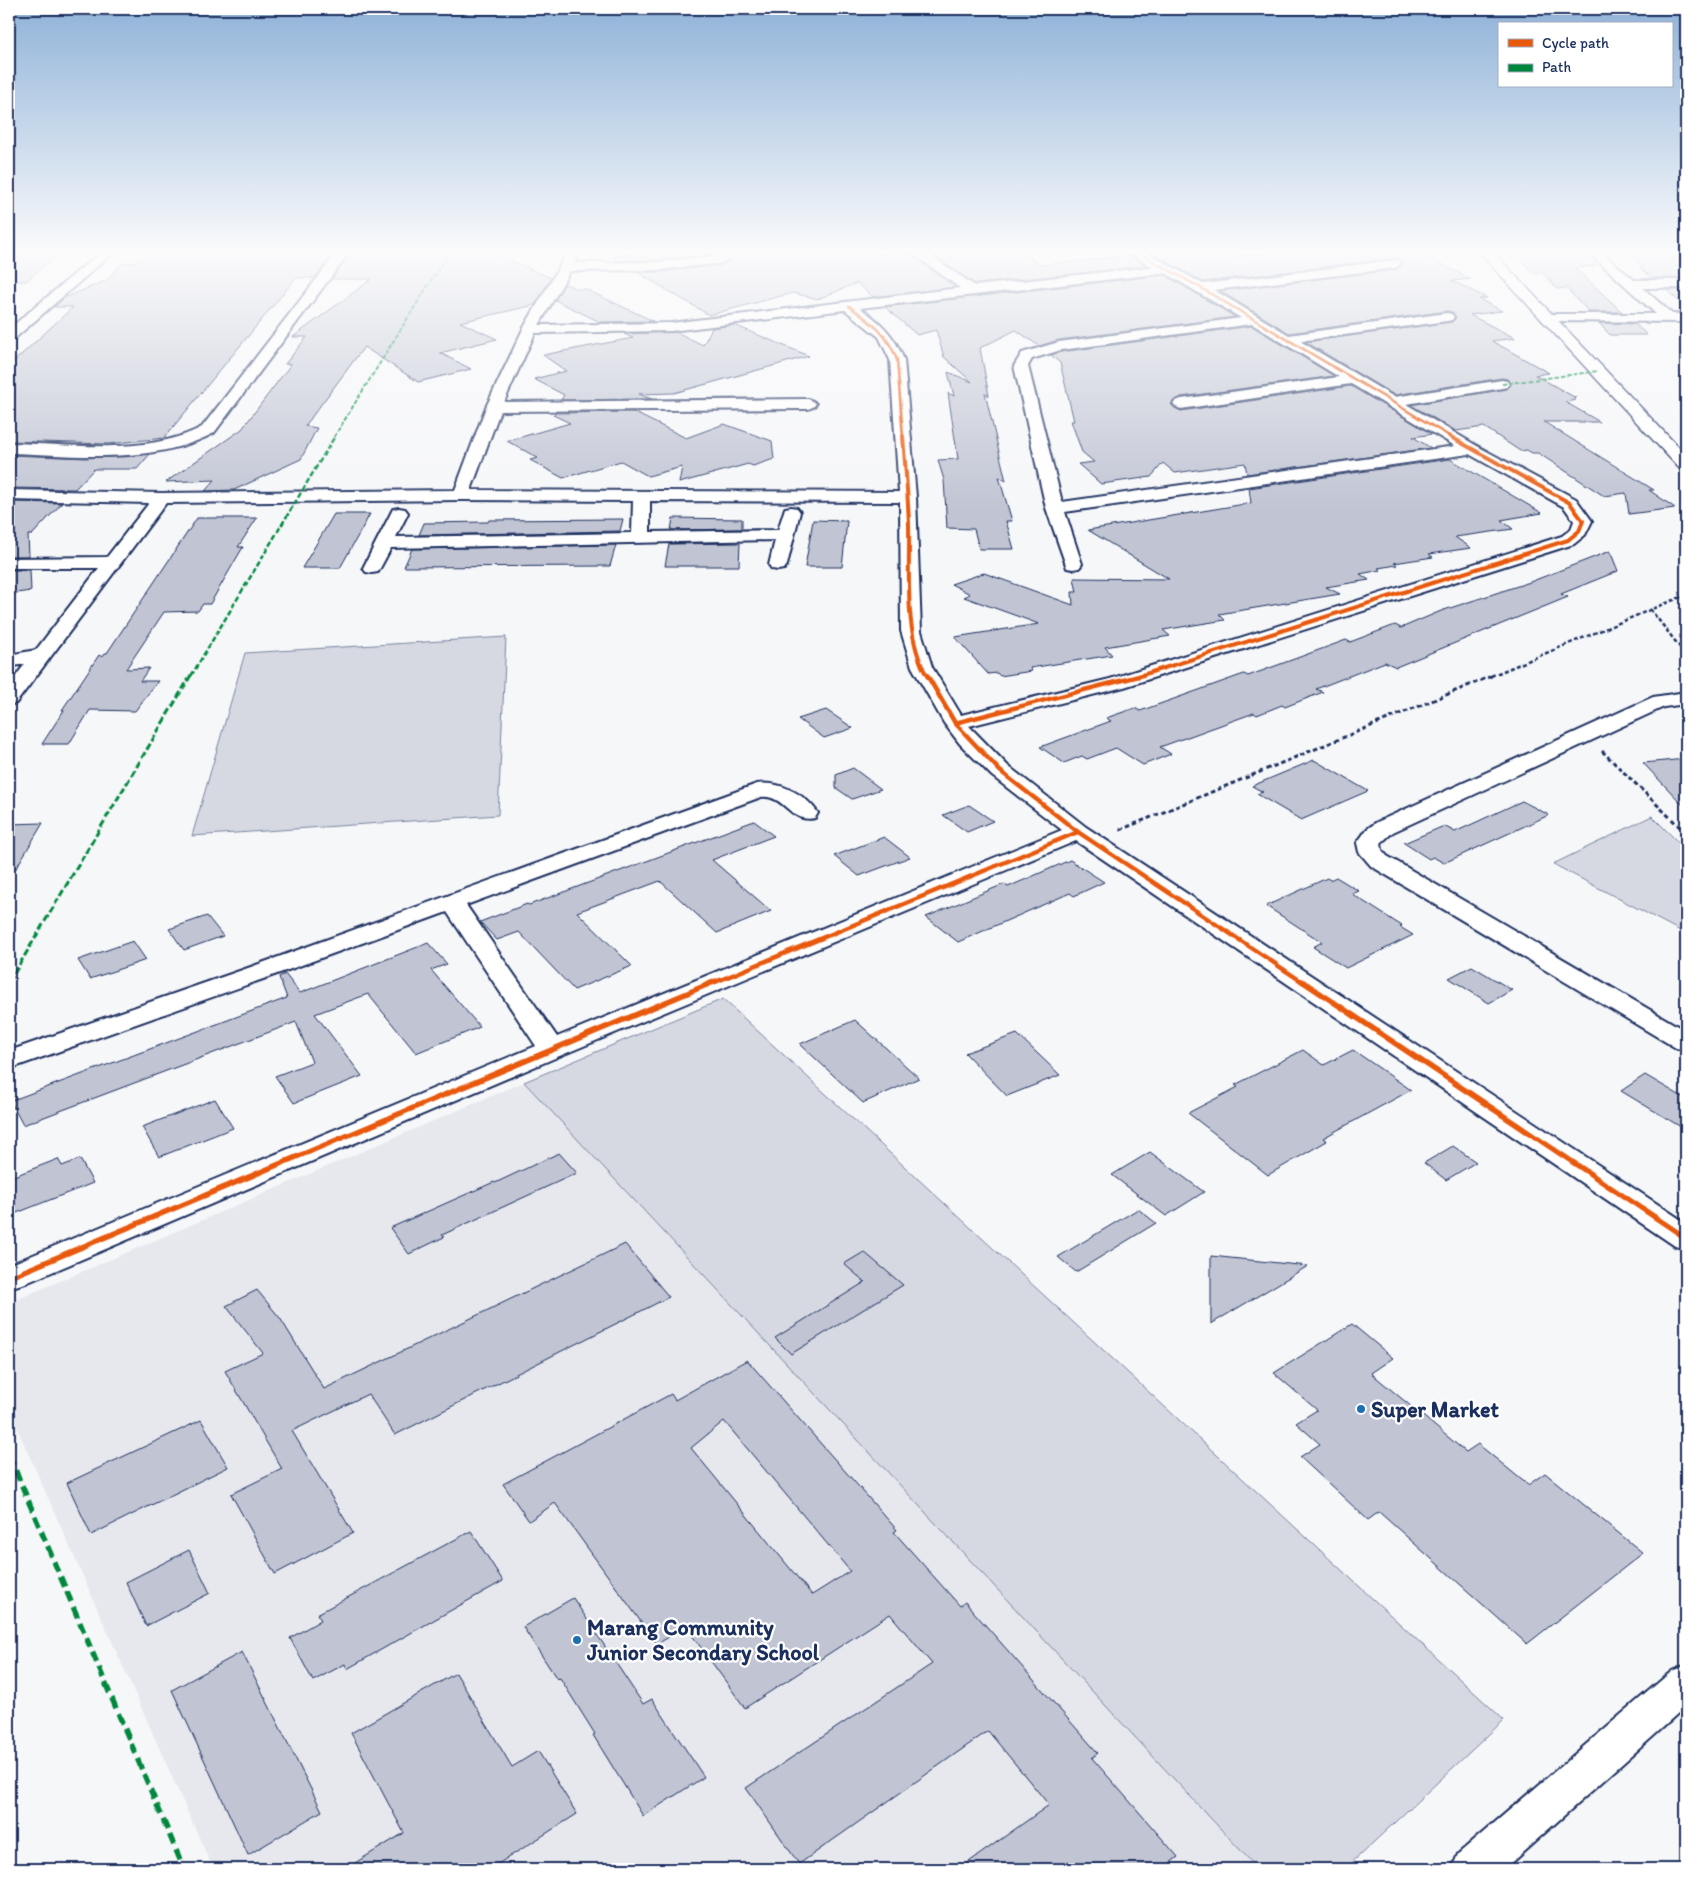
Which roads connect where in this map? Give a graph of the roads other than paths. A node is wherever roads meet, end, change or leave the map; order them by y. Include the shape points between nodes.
1 (279, 338) edge
2 (526, 338) edge
3 (887, 338) edge
4 (1122, 338) edge
5 (1297, 338) edge
6 (1566, 338) edge
7 (1287, 339) joint
8 (1354, 380) junction
9 (1502, 384) dead end
10 (1394, 401) junction
11 (808, 404) dead end
12 (1181, 404) dead end
13 (494, 407) junction
14 (9, 448) edge
15 (1471, 449) junction
16 (1686, 465) edge
17 (9, 495) edge
18 (461, 495) junction
19 (642, 496) junction
20 (908, 497) junction
21 (161, 498) junction
22 (1055, 508) junction
23 (791, 512) dead end
24 (399, 513) dead end
25 (785, 535) junction
26 (641, 538) junction
27 (384, 543) junction
28 (112, 562) junction
29 (9, 563) edge
30 (1073, 564) dead end
31 (778, 565) dead end
32 (372, 568) dead end
33 (42, 655) junction
34 (9, 661) edge
35 (1686, 698) edge
36 (9, 699) edge
37 (954, 723) junction
38 (807, 813) dead end
39 (1086, 836) junction
40 (452, 902) junction
41 (1686, 1042) edge
42 (552, 1049) junction
43 (9, 1060) edge
44 (1686, 1238) edge
45 (15, 1275) dead end
46 (1686, 1683) edge
47 (1473, 1869) edge

1 - 14 street via 200,436 146,449
2 - 13 street
3 - 20 street via 897,360
4 - 22 street via 1059,346 1027,356 1021,366
5 - 7 street
6 - 16 street
7 - 8 street
8 - 10 street
8 - 12 street
9 - 10 street
10 - 15 street
11 - 13 street
13 - 18 street
15 - 22 street
15 - 37 street via 1570,503 1583,521 1579,531 1568,540 1117,683
17 - 21 street
18 - 19 street
18 - 21 street
19 - 20 street
19 - 26 street
20 - 37 street via 911,631 922,667
21 - 28 street
22 - 30 street
23 - 25 street
24 - 27 street
25 - 26 street
25 - 31 street
26 - 27 street
27 - 32 street
28 - 29 street
28 - 33 street
33 - 34 street
33 - 36 street
35 - 41 street via 1660,701 1385,827 1374,834 1369,843 1371,852 1379,861
37 - 39 street via 1000,771
38 - 40 street via 778,791 757,791
39 - 42 street
39 - 44 street
40 - 42 street
40 - 43 street
42 - 45 street
46 - 47 street

